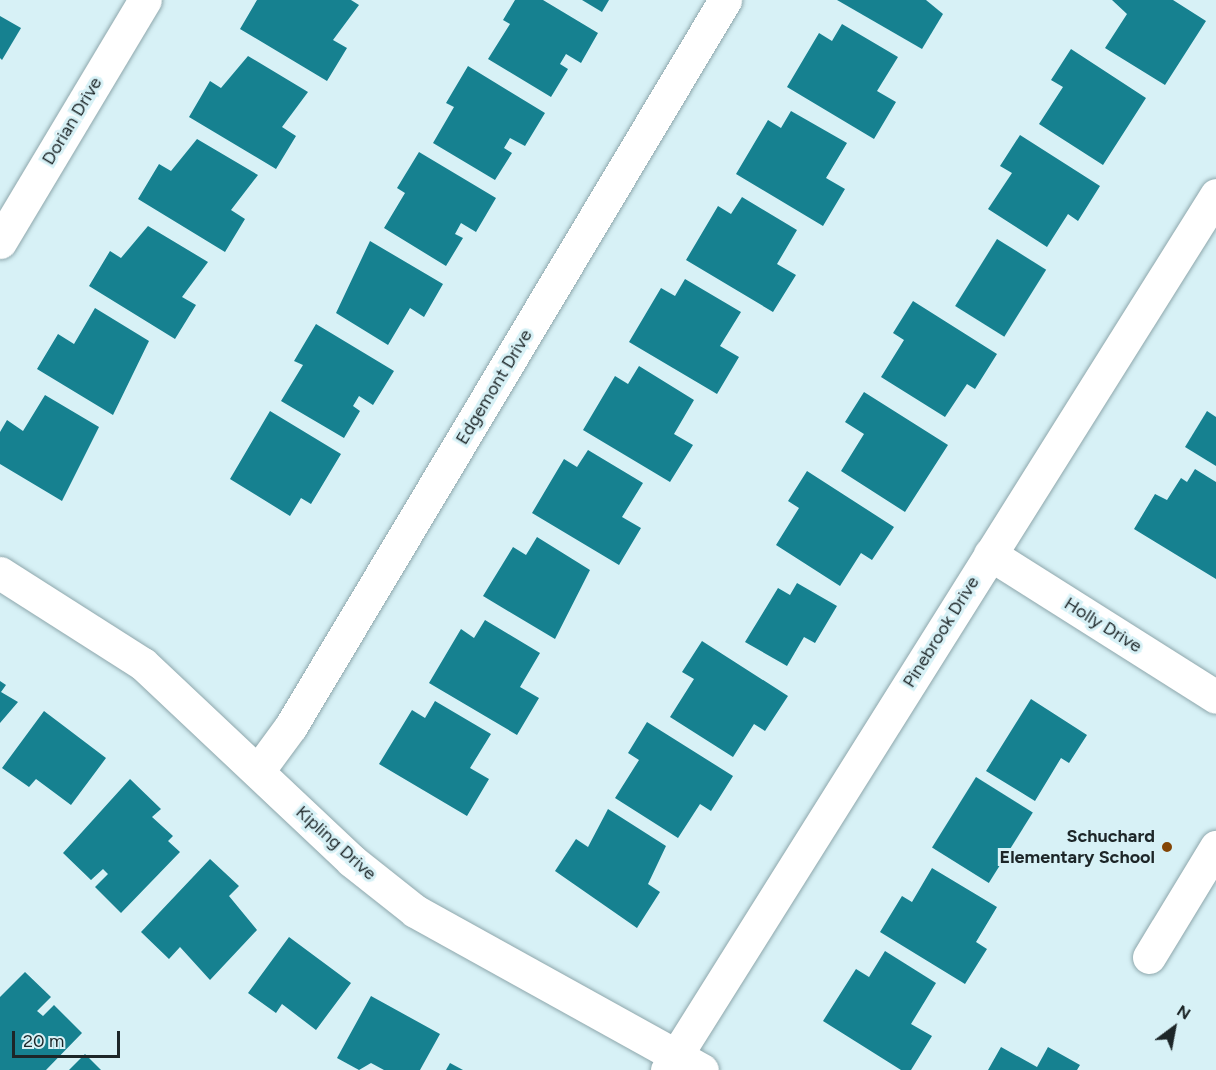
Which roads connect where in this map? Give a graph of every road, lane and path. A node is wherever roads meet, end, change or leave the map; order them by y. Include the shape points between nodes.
1 (145, 0) edge
2 (725, 0) edge
3 (1216, 195) edge
4 (0, 242) edge
5 (990, 554) junction
6 (0, 573) edge
7 (1216, 697) edge
8 (258, 771) junction
9 (1216, 847) edge
10 (1149, 957) dead end
11 (682, 1065) edge

1 - 4 street, Dorian Drive
2 - 8 street, Edgemont Drive via 291,726
3 - 5 street, Pinebrook Drive
5 - 7 street, Holly Drive
5 - 11 street, Pinebrook Drive
6 - 8 street, Kipling Drive via 143,664
8 - 11 street, Kipling Drive via 352,861 415,911
9 - 10 street

